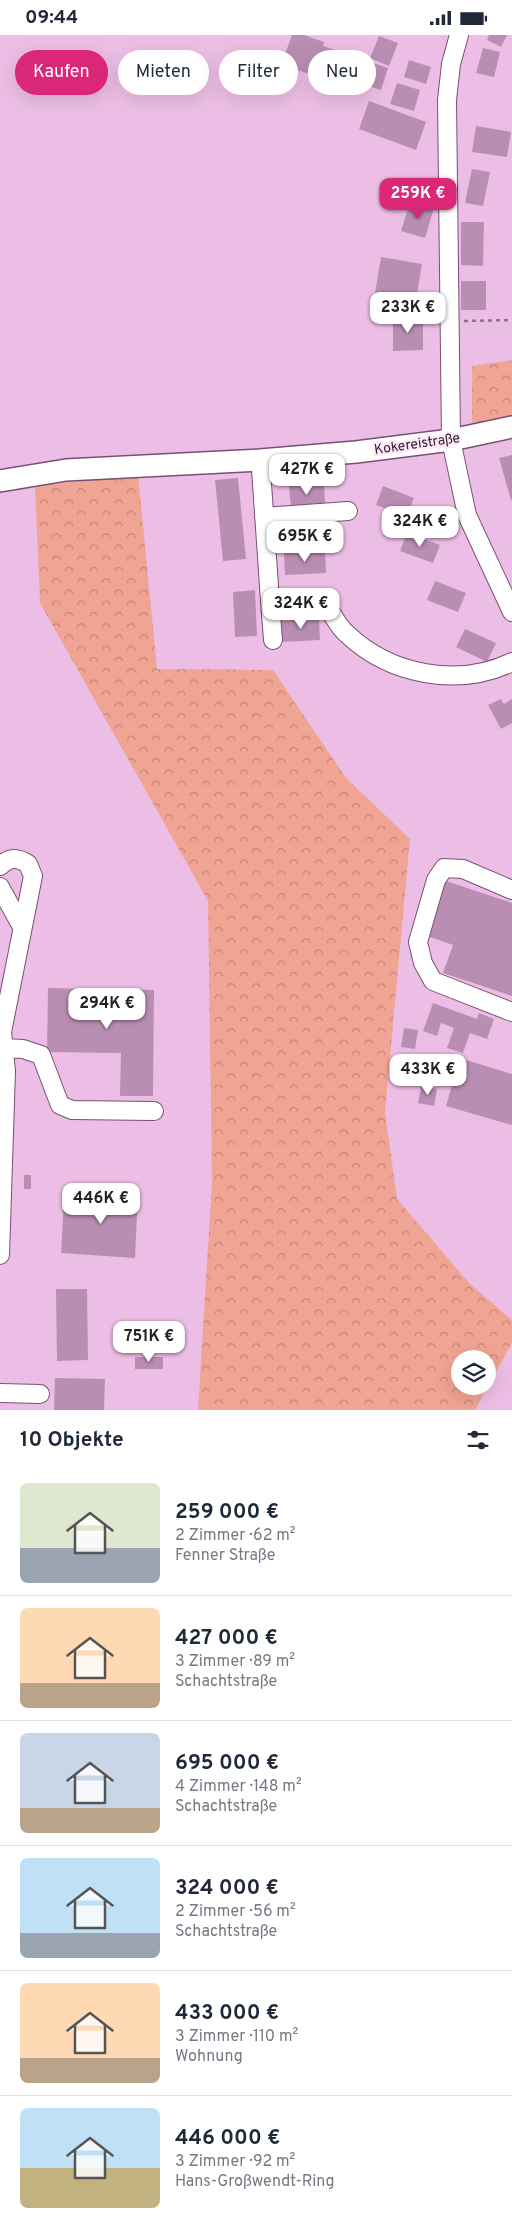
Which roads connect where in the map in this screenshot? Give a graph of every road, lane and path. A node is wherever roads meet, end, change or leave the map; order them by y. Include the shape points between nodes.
1 (459, 35) edge
2 (512, 320) edge
3 (448, 321) junction
4 (512, 427) edge
5 (451, 440) junction
6 (261, 469) dead end
7 (0, 481) edge
8 (348, 511) dead end
9 (264, 517) junction
10 (270, 601) junction
11 (512, 612) edge
12 (273, 640) dead end
13 (512, 662) edge
14 (0, 866) edge
15 (0, 887) edge
16 (512, 890) edge
17 (22, 927) junction
18 (512, 1012) edge
19 (2, 1038) edge
20 (154, 1111) dead end
21 (0, 1255) edge
22 (0, 1393) edge
23 (40, 1394) dead end

1 - 3 street via 451,64 447,100
2 - 3 path
3 - 5 street
4 - 5 main road, Kokereistraße
5 - 7 main road, Kokereistraße via 346,453 66,470
5 - 11 street via 467,515
6 - 9 street
8 - 9 street
9 - 10 street
10 - 12 street
10 - 13 street via 324,603 345,633 364,649 398,666 437,675 471,675 495,671
14 - 17 street via 6,860 17,858 28,864 33,876
15 - 17 street
16 - 18 street via 463,869 444,868 436,880 418,942 423,963 433,981
17 - 19 street
19 - 20 street via 41,1055 60,1105 72,1110
19 - 21 street via 6,1071
22 - 23 street

